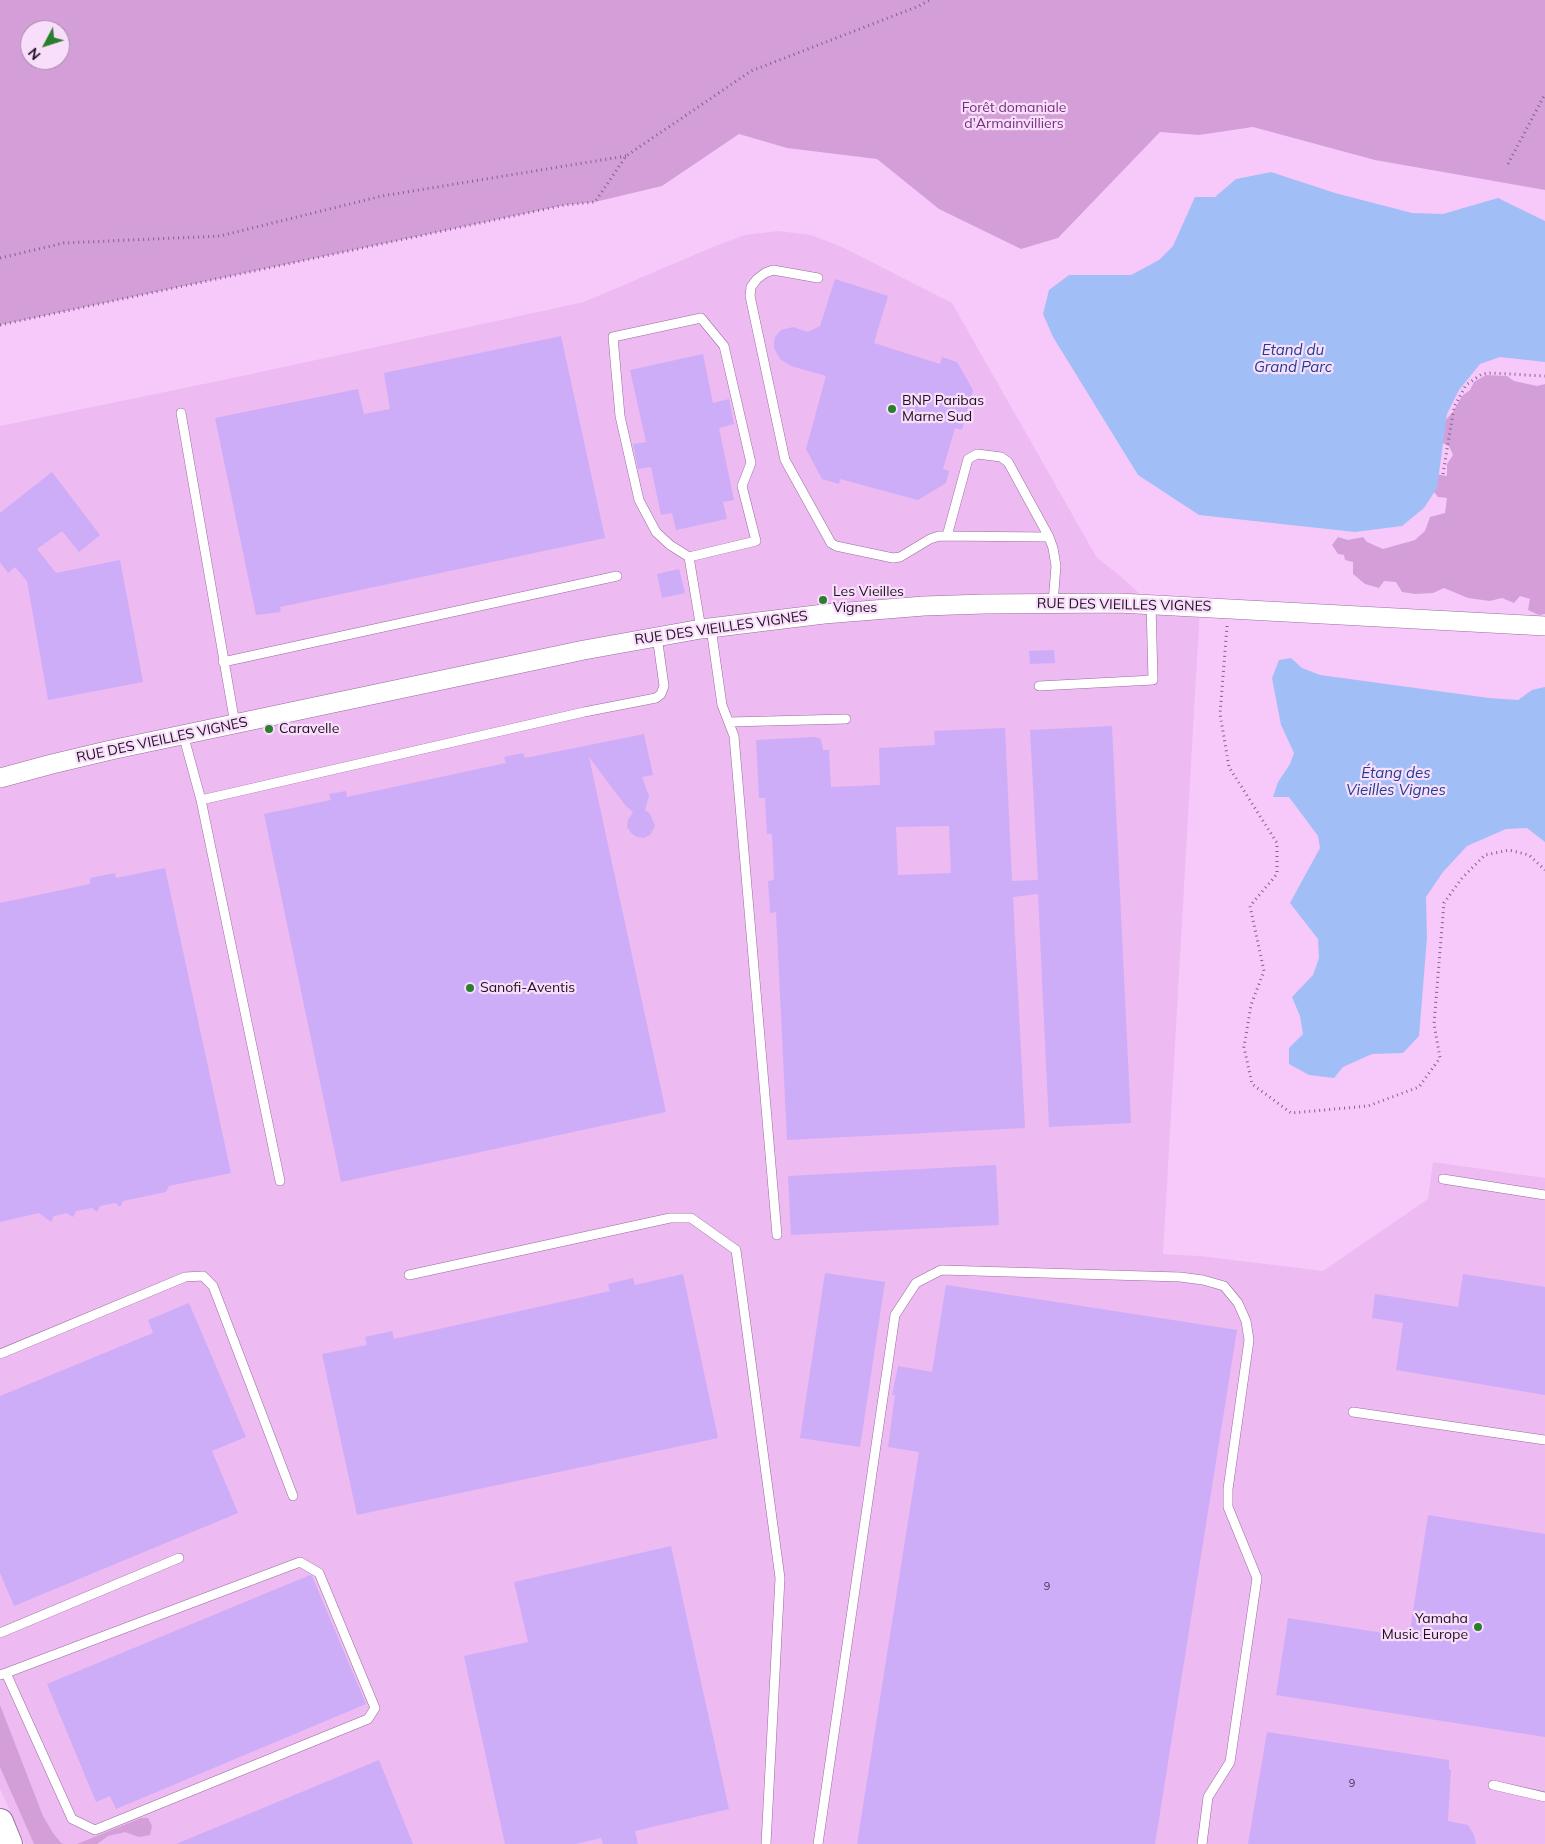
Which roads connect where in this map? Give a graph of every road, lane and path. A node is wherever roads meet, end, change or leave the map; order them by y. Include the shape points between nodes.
1 (929, 0) edge
2 (1545, 94) edge
3 (626, 156) junction
4 (1508, 164) dead end
5 (0, 258) edge
6 (818, 278) dead end
7 (0, 326) edge
8 (1545, 376) edge
9 (181, 413) dead end
10 (1443, 474) dead end
11 (946, 536) junction
12 (1049, 536) junction
13 (689, 557) junction
14 (617, 576) dead end
15 (1053, 603) junction
16 (1151, 604) junction
17 (1229, 608) junction
18 (1545, 626) edge
19 (706, 629) junction
20 (657, 636) junction
21 (223, 662) junction
22 (1038, 686) dead end
23 (846, 719) dead end
24 (729, 722) junction
25 (235, 724) junction
26 (184, 734) junction
27 (0, 778) edge
28 (201, 800) junction
29 (1545, 870) edge
30 (1443, 1179) dead end
31 (280, 1181) dead end
32 (1545, 1196) edge
33 (777, 1235) dead end
34 (409, 1275) dead end
35 (0, 1354) edge
36 (1353, 1412) dead end
37 (1545, 1440) edge
38 (293, 1496) dead end
39 (179, 1558) dead end
40 (0, 1633) edge
41 (3, 1674) edge
42 (1493, 1785) dead end
43 (1545, 1797) edge
44 (0, 1822) edge
45 (9, 1844) edge
46 (766, 1844) edge
47 (818, 1844) edge
48 (1202, 1844) edge

1 - 3 path via 751,71
2 - 4 path
3 - 5 path via 382,196 220,236 64,243
3 - 7 path via 595,202 555,207
6 - 11 lane via 773,270 757,279 751,287 750,296 784,460 828,540 836,546 893,558 930,539
8 - 10 path via 1490,372 1466,386 1454,407
9 - 21 lane
11 - 12 lane
11 - 12 lane via 968,458 977,454 1001,457 1008,462
12 - 15 lane via 1056,566
13 - 13 lane via 756,541 742,486 751,463 724,346 702,318 613,338 620,416 639,500 656,532
13 - 19 lane
14 - 21 lane
15 - 16 street, RUE DES VIEILLES VIGNES
15 - 19 street, RUE DES VIEILLES VIGNES via 924,606
16 - 17 street, RUE DES VIEILLES VIGNES
16 - 22 lane via 1154,680
17 - 18 street, RUE DES VIEILLES VIGNES
17 - 29 path via 1220,714 1228,766 1277,843 1277,874 1250,906 1264,971 1251,1005 1244,1047 1252,1084 1291,1113 1368,1106 1419,1087 1440,1058 1434,1024 1444,903 1462,878 1485,855 1509,850 1530,856
19 - 20 street, RUE DES VIEILLES VIGNES
19 - 24 lane via 722,705
20 - 25 street, RUE DES VIEILLES VIGNES
20 - 28 lane via 664,686 656,698
21 - 25 lane
23 - 24 lane
24 - 33 lane via 734,736
25 - 26 street, RUE DES VIEILLES VIGNES
26 - 27 street, RUE DES VIEILLES VIGNES
26 - 28 lane
28 - 31 lane
30 - 32 lane
34 - 46 lane via 670,1218 691,1218 736,1250 780,1578
35 - 38 lane via 185,1278 203,1276 213,1286
36 - 37 lane
39 - 40 lane
41 - 41 lane via 72,1819 95,1830 368,1719 375,1708 319,1573 300,1562
42 - 43 lane
44 - 45 main road
47 - 48 lane via 895,1315 916,1283 941,1270 1180,1277 1224,1286 1238,1303 1246,1321 1249,1340 1228,1507 1257,1578 1230,1762 1208,1797

